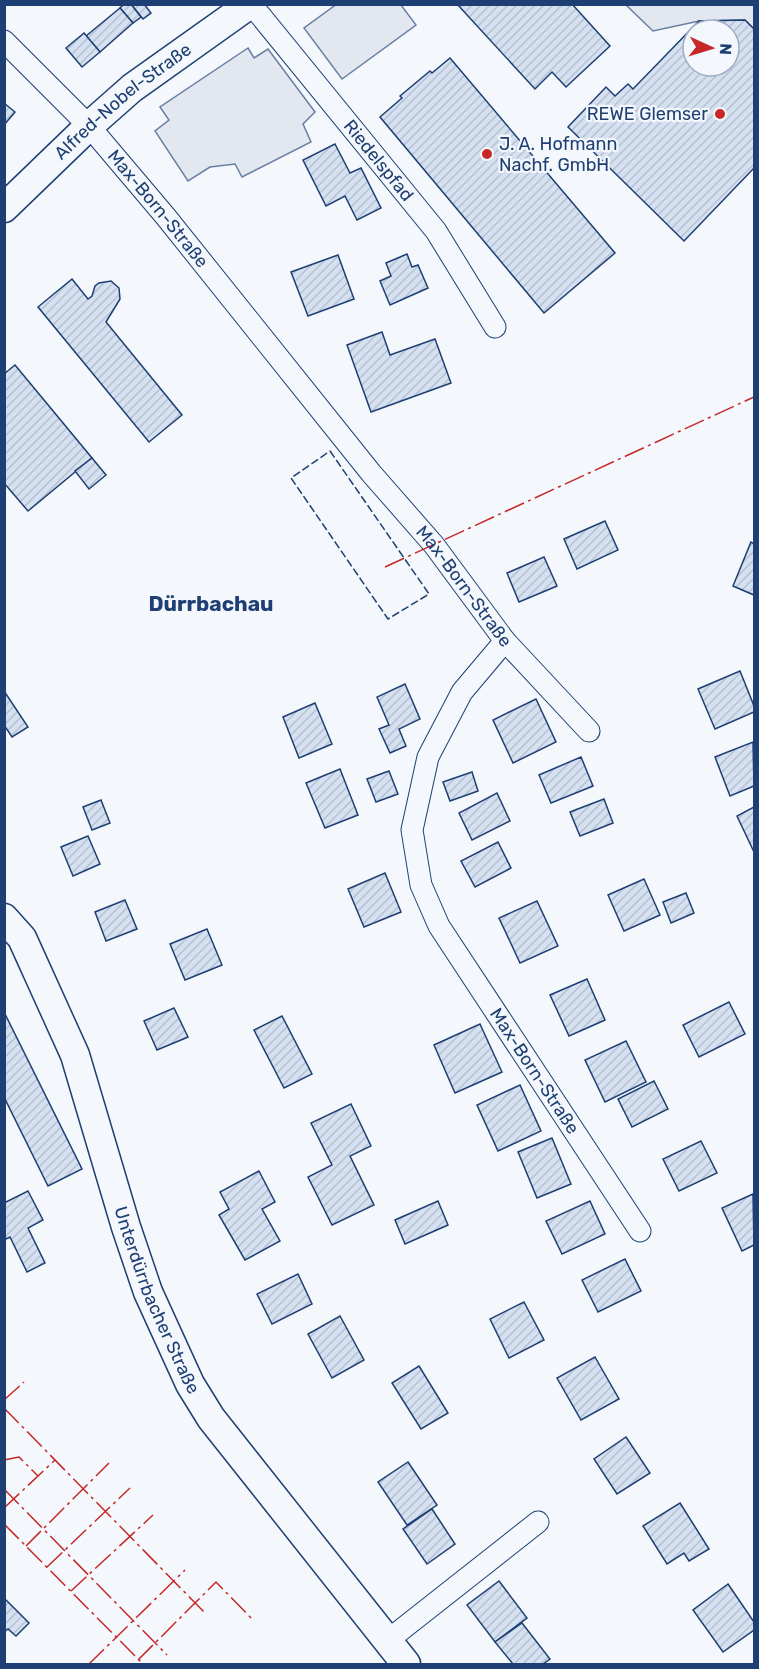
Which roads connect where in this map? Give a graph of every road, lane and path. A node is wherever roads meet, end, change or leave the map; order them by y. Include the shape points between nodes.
1 (251, 4) edge
2 (4, 41) edge
3 (89, 126) junction
4 (4, 208) edge
5 (495, 327) dead end
6 (505, 641) junction
7 (589, 731) dead end
8 (4, 918) edge
9 (640, 1231) dead end
10 (538, 1522) dead end
11 (387, 1641) junction
12 (406, 1665) edge

1 - 3 street, Alfred-Nobel-Straße via 132,88
1 - 5 street, Riedelspfad via 436,231
2 - 3 street, Max-Born-Straße
3 - 4 street, Alfred-Nobel-Straße
3 - 6 street, Max-Born-Straße via 434,545
6 - 7 street
6 - 9 street, Max-Born-Straße via 462,692 428,757 412,830 421,885 440,926
8 - 11 street, Unterdürrbacher Straße via 22,938 75,1055 144,1281 190,1384 211,1418
10 - 11 street
11 - 12 street, Unterdürrbacher Straße

